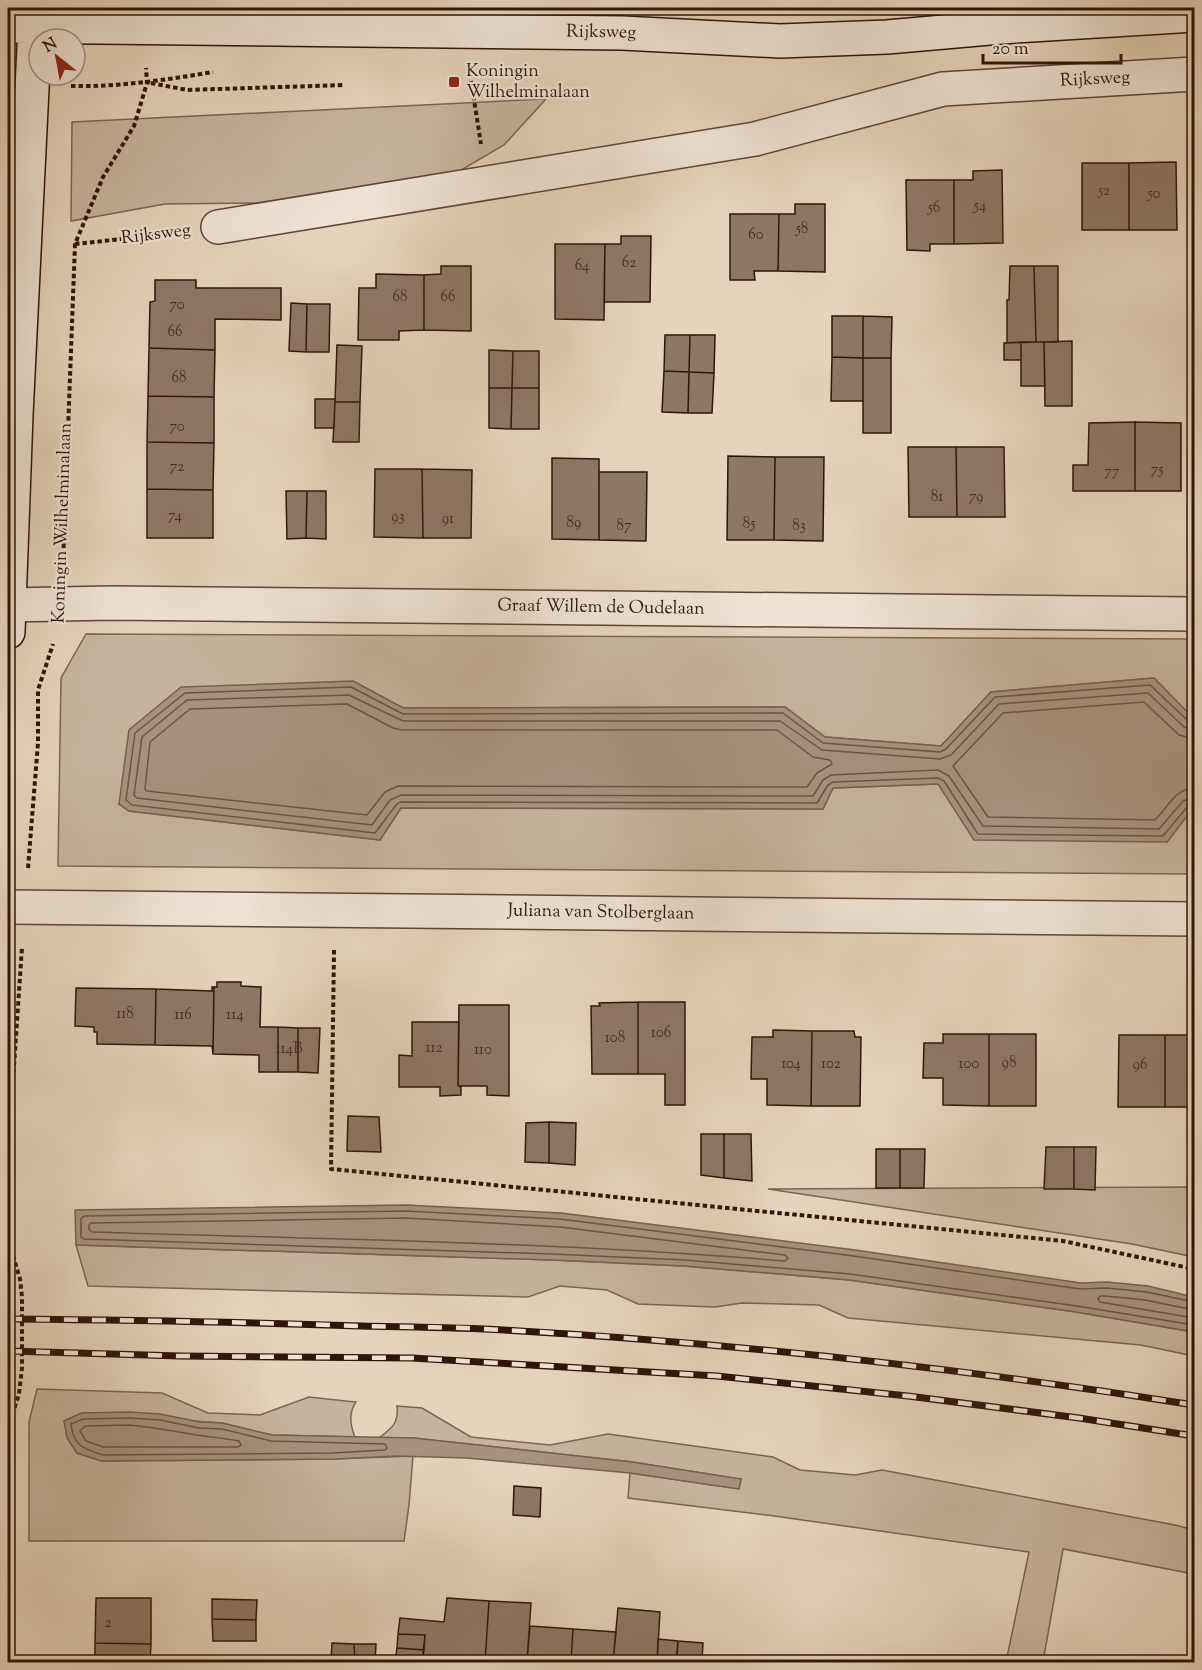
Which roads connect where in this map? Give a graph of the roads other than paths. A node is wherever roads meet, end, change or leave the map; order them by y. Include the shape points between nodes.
1 (1194, 15) edge
2 (27, 20) edge
3 (1194, 74) edge
4 (218, 227) road end
5 (8, 614) edge
6 (1194, 614) edge
7 (16, 907) edge
8 (1194, 919) edge

1 - 2 street, Rijksweg via 887,37 780,40 622,33 145,27
2 - 5 street via 32,85
3 - 4 street, Rijksweg via 943,88 755,139
5 - 6 street, Graaf Willem de Oudelaan via 62,604
7 - 8 street, Juliana van Stolberglaan

